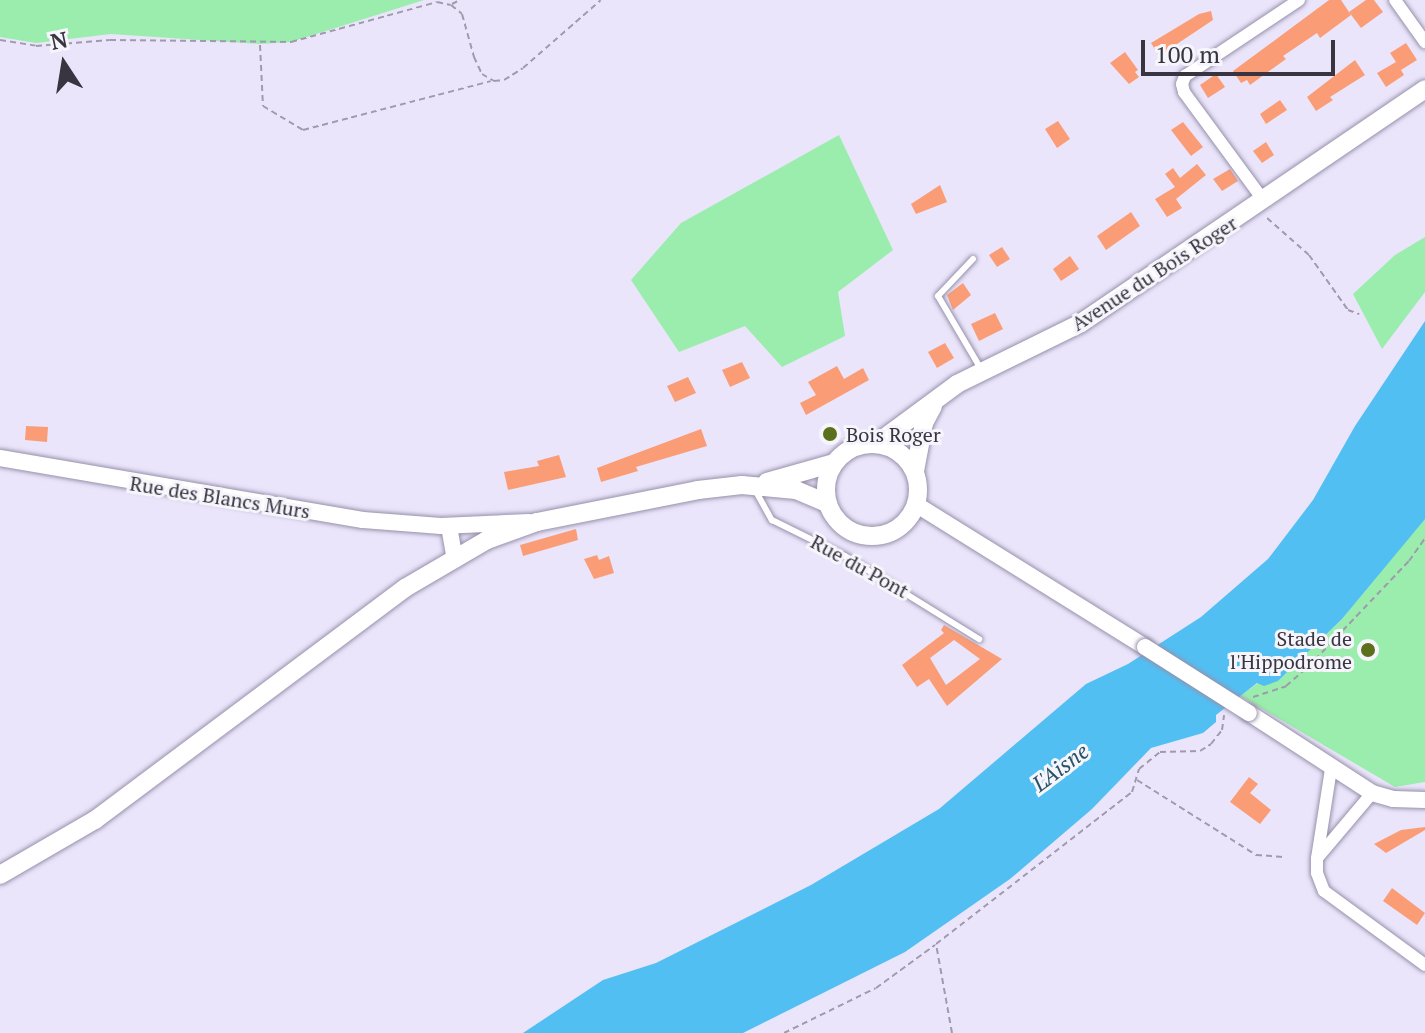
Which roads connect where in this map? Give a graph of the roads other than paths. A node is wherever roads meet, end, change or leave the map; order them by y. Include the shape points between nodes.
1 (1395, 0) edge
2 (1291, 2) edge
3 (1425, 42) edge
4 (1425, 89) edge
5 (1260, 204) junction
6 (973, 259) dead end
7 (982, 371) junction
8 (936, 400) junction
9 (876, 444) junction
10 (0, 458) edge
11 (834, 463) junction
12 (915, 471) junction
13 (752, 485) junction
14 (827, 503) junction
15 (917, 505) junction
16 (537, 522) junction
17 (475, 524) junction
18 (446, 529) junction
19 (483, 543) junction
20 (455, 560) junction
21 (979, 639) dead end
22 (1331, 769) junction
23 (1372, 793) junction
24 (1425, 800) edge
25 (1317, 858) junction
26 (0, 875) edge
27 (1425, 965) edge

1 - 3 street
2 - 5 street via 1185,76 1182,84
4 - 5 main road, Avenue du Bois Roger
5 - 7 main road, Avenue du Bois Roger via 1081,323
6 - 7 lane via 938,296
7 - 8 main road, Avenue du Bois Roger
8 - 9 main road, Avenue du Bois Roger
8 - 12 main road via 924,423
9 - 11 main road via 852,448
9 - 12 main road via 899,452
10 - 18 street, Rue des Blancs Murs via 287,510
11 - 13 main road
11 - 14 main road
12 - 15 main road
13 - 14 main road via 796,490
13 - 16 main road via 698,490
13 - 21 lane, Rue du Pont via 772,520 845,556
14 - 15 main road via 844,527 871,537 900,529
15 - 22 street, bridge via 1245,707
16 - 17 street
16 - 19 main road
17 - 18 street
17 - 19 street
18 - 19 street
18 - 20 street
19 - 20 main road
20 - 26 main road via 405,588 95,820
22 - 23 street
22 - 25 street
23 - 24 street
23 - 25 street
25 - 27 street via 1324,891

